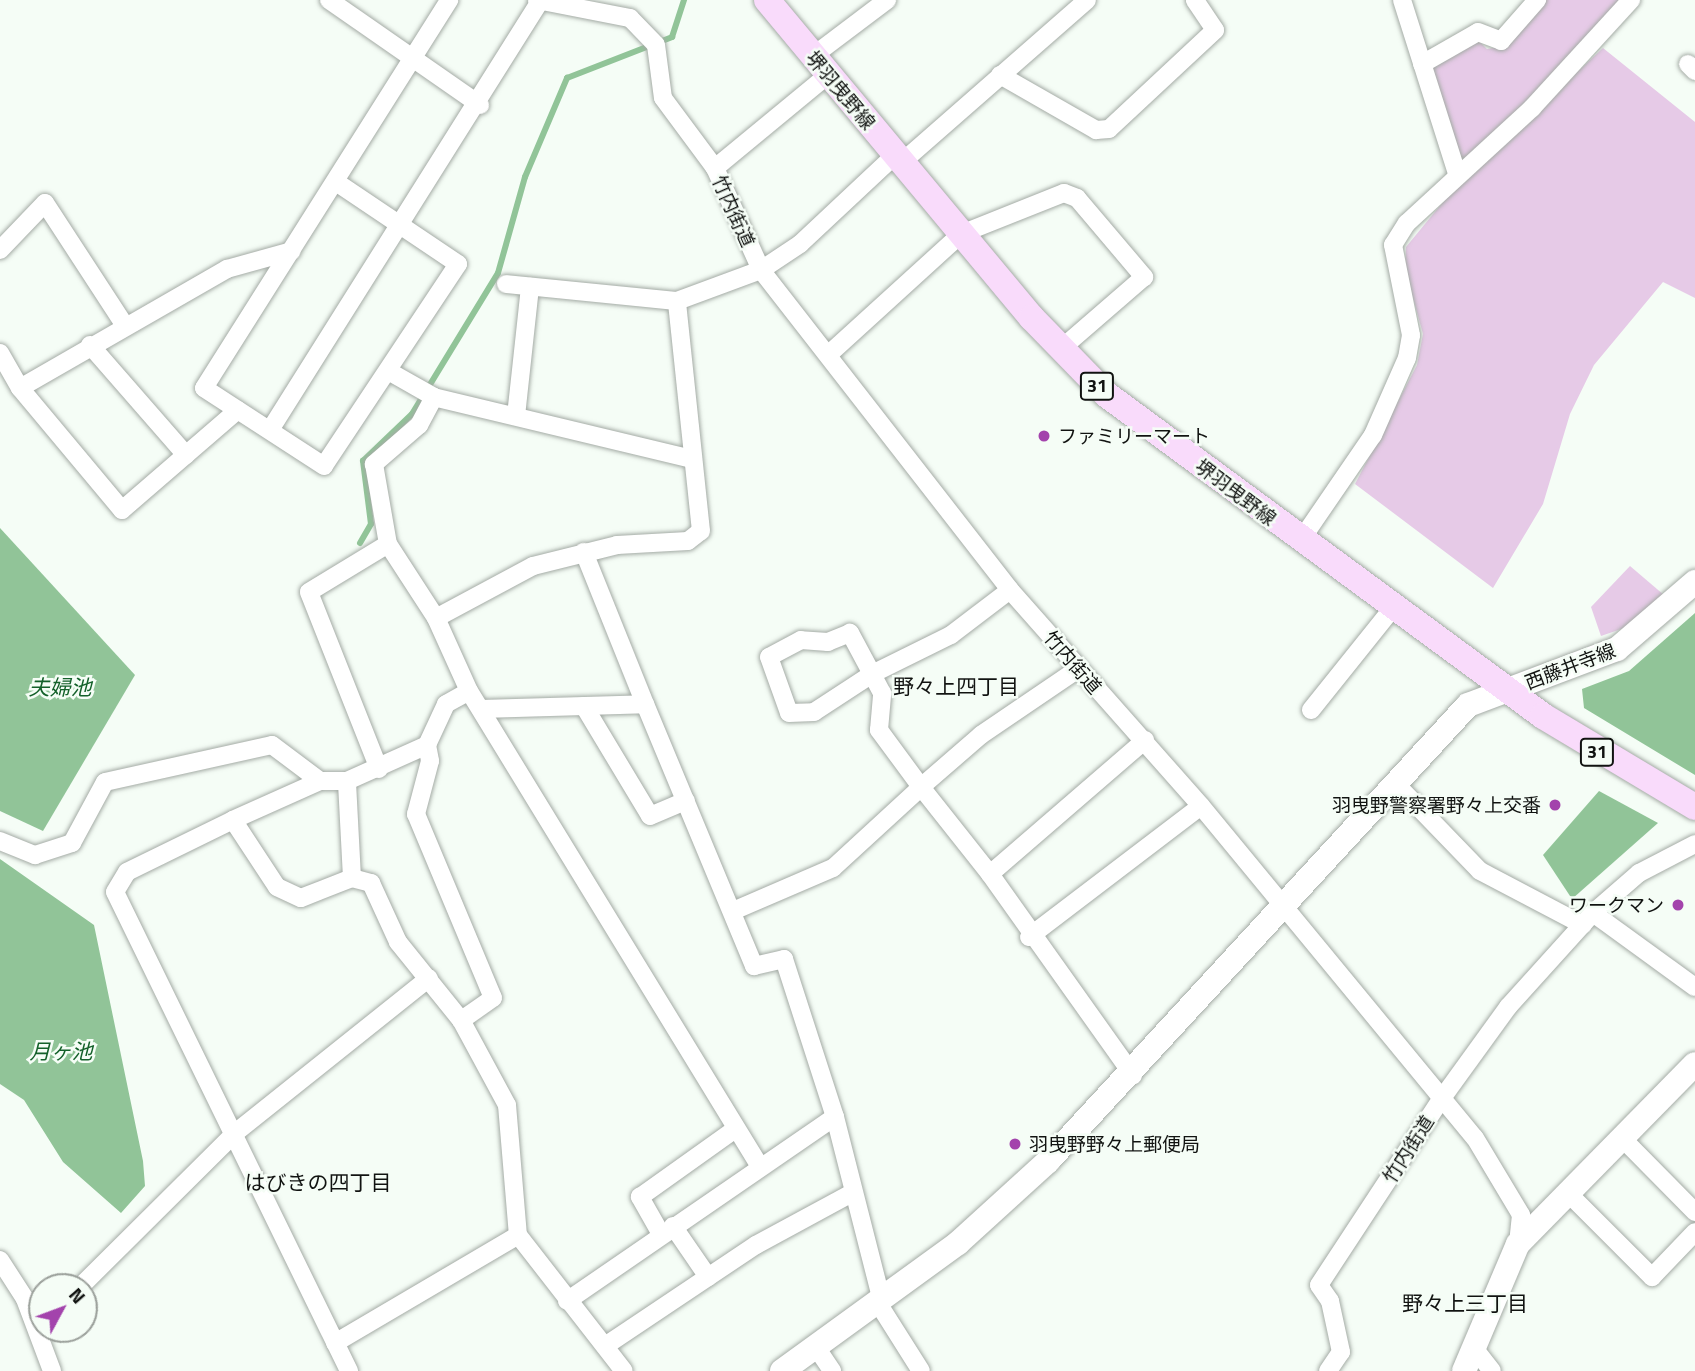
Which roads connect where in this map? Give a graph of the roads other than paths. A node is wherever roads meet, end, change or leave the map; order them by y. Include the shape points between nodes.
1 (329, 0) edge
2 (449, 0) edge
3 (767, 0) edge
4 (887, 0) edge
5 (1087, 0) edge
6 (1195, 0) edge
7 (1402, 0) edge
8 (1537, 0) edge
9 (1631, 0) edge
10 (539, 1) edge
11 (414, 58) junction
12 (1422, 64) junction
13 (820, 66) junction
14 (1000, 75) junction
15 (480, 105) junction
16 (898, 159) junction
17 (715, 168) junction
18 (1457, 173) junction
19 (336, 181) junction
20 (403, 226) junction
21 (961, 234) junction
22 (0, 250) edge
23 (292, 251) junction
24 (761, 270) junction
25 (506, 284) dead end
26 (530, 287) junction
27 (677, 301) junction
28 (124, 324) junction
29 (90, 345) junction
30 (1061, 349) junction
31 (0, 354) edge
32 (828, 355) junction
33 (390, 372) junction
34 (20, 388) junction
35 (434, 397) junction
36 (238, 410) junction
37 (516, 416) junction
38 (270, 430) junction
39 (186, 455) junction
40 (692, 459) junction
41 (1301, 540) junction
42 (388, 544) junction
43 (584, 552) junction
44 (1695, 582) edge
45 (1010, 590) junction
46 (1392, 609) junction
47 (436, 618) junction
48 (1078, 669) junction
49 (872, 674) junction
50 (1505, 689) junction
51 (469, 691) junction
52 (645, 704) junction
53 (584, 706) junction
54 (481, 709) junction
55 (1311, 710) dead end
56 (1144, 740) junction
57 (427, 745) junction
58 (379, 769) junction
59 (320, 781) junction
60 (347, 781) junction
61 (1395, 783) junction
62 (921, 787) junction
63 (686, 801) junction
64 (1201, 806) junction
65 (1695, 807) edge
66 (233, 820) junction
67 (0, 841) edge
68 (1695, 844) edge
69 (990, 874) junction
70 (352, 878) junction
71 (1281, 906) junction
72 (733, 911) junction
73 (1588, 919) junction
74 (1029, 937) junction
75 (429, 978) junction
76 (1695, 987) edge
77 (461, 1020) junction
78 (1695, 1064) edge
79 (1133, 1075) junction
80 (1440, 1101) junction
81 (835, 1117) junction
82 (734, 1130) junction
83 (235, 1133) junction
84 (1622, 1138) junction
85 (759, 1165) junction
86 (854, 1192) junction
87 (1567, 1193) junction
88 (1695, 1212) edge
89 (667, 1230) junction
90 (1695, 1232) edge
91 (518, 1235) junction
92 (1518, 1244) junction
93 (0, 1260) edge
94 (94, 1273) edge
95 (708, 1277) junction
96 (568, 1301) junction
97 (880, 1302) junction
98 (28, 1306) edge
99 (45, 1343) edge
100 (335, 1343) junction
101 (605, 1346) junction
102 (816, 1348) junction
103 (1474, 1348) junction
104 (52, 1371) edge
105 (349, 1371) edge
106 (624, 1371) edge
107 (782, 1371) edge
108 (832, 1371) edge
109 (921, 1371) edge
110 (1328, 1371) edge
111 (1464, 1371) edge
112 (1492, 1371) edge

1 - 11 street
2 - 11 street
3 - 13 main road, 堺羽曳野線 / 31
4 - 13 street
5 - 14 street
6 - 14 street via 1215,30 1109,129 1096,130
7 - 12 street
8 - 12 street via 1501,41 1478,32
9 - 18 street via 1532,108
10 - 15 street
10 - 17 street, 竹内街道 via 630,18 656,45 663,98
11 - 15 street
11 - 19 street
12 - 18 street
13 - 16 main road, 堺羽曳野線 / 31
13 - 17 street
14 - 16 street
15 - 20 street
16 - 21 main road, 堺羽曳野線 / 31
16 - 24 street via 800,244
17 - 24 street, 竹内街道
18 - 41 street via 1393,245 1411,335 1407,358 1373,435
19 - 20 street
19 - 23 street
20 - 33 street via 458,264
20 - 38 street
21 - 30 main road, 堺羽曳野線 / 31
21 - 30 street via 1064,193 1077,198 1144,277
21 - 32 street
22 - 28 street via 45,203
23 - 28 street via 227,269
23 - 36 street via 204,388
24 - 27 street
24 - 32 street, 竹内街道
25 - 26 street
26 - 27 street
26 - 37 street
27 - 40 street
28 - 29 street
29 - 34 street
29 - 39 street
30 - 41 main road, 堺羽曳野線 / 31 via 1107,395
31 - 34 street
32 - 45 street, 竹内街道
33 - 35 street
33 - 38 street via 324,466
34 - 39 street via 122,510
35 - 37 street
35 - 42 street via 419,425 373,464
36 - 38 street
36 - 39 street
37 - 40 street
40 - 43 street via 701,531 688,541
41 - 46 main road, 堺羽曳野線 / 31
42 - 47 street
42 - 58 street via 309,592
43 - 47 street via 533,566
43 - 52 street
44 - 50 street, 西藤井寺線 via 1617,649
45 - 48 street, 竹内街道
45 - 49 street via 951,635
46 - 50 main road, 堺羽曳野線 / 31
46 - 55 street
47 - 51 street
48 - 56 street, 竹内街道
48 - 62 street via 981,735
49 - 49 street via 850,633 828,642 801,640 769,657 789,713 814,712
49 - 62 street via 882,693 878,730
50 - 61 street, 西藤井寺線 via 1468,705
50 - 65 main road, 堺羽曳野線 / 31 via 1610,761
51 - 54 street
51 - 57 street via 446,704
52 - 53 street
52 - 63 street
53 - 54 street
53 - 63 street via 650,816
54 - 82 street
56 - 64 street, 竹内街道
56 - 69 street
57 - 58 street
57 - 77 street via 430,761 416,814 493,998
58 - 60 street
59 - 60 street
59 - 66 street
59 - 67 street via 272,745 105,782 72,843 35,855
60 - 70 street
61 - 71 street, 西藤井寺線
61 - 73 street via 1480,871
62 - 69 street
62 - 72 street via 868,843 833,868
63 - 72 street
64 - 71 street, 竹内街道
64 - 74 street
66 - 70 street via 277,887 301,898
66 - 83 street via 127,872 115,892
68 - 73 street via 1639,873
69 - 74 street
70 - 75 street via 370,883 398,942
71 - 79 street, 西藤井寺線
71 - 80 street, 竹内街道
72 - 81 street via 754,966 784,959
73 - 76 street
73 - 80 street via 1508,1007
74 - 79 street
75 - 77 street
75 - 83 street
77 - 91 street via 507,1105
78 - 84 street
79 - 97 street, 西藤井寺線 via 968,1234
80 - 92 street via 1501,1177 1521,1215
80 - 110 street, 竹内街道 via 1319,1285 1329,1301 1341,1352
81 - 85 street
81 - 86 street
82 - 85 street
82 - 89 street via 640,1197
83 - 94 street
83 - 100 street
84 - 87 street
84 - 88 street
85 - 89 street
86 - 95 street
86 - 97 street
87 - 90 street via 1652,1277
87 - 92 street
89 - 95 street
89 - 96 street
91 - 96 street
91 - 100 street
92 - 103 street
93 - 98 street
95 - 101 street
96 - 101 street
97 - 102 street, 西藤井寺線
97 - 109 street
99 - 104 street
100 - 105 street
101 - 106 street
102 - 107 street, 西藤井寺線
102 - 108 street
103 - 111 street
103 - 112 street

